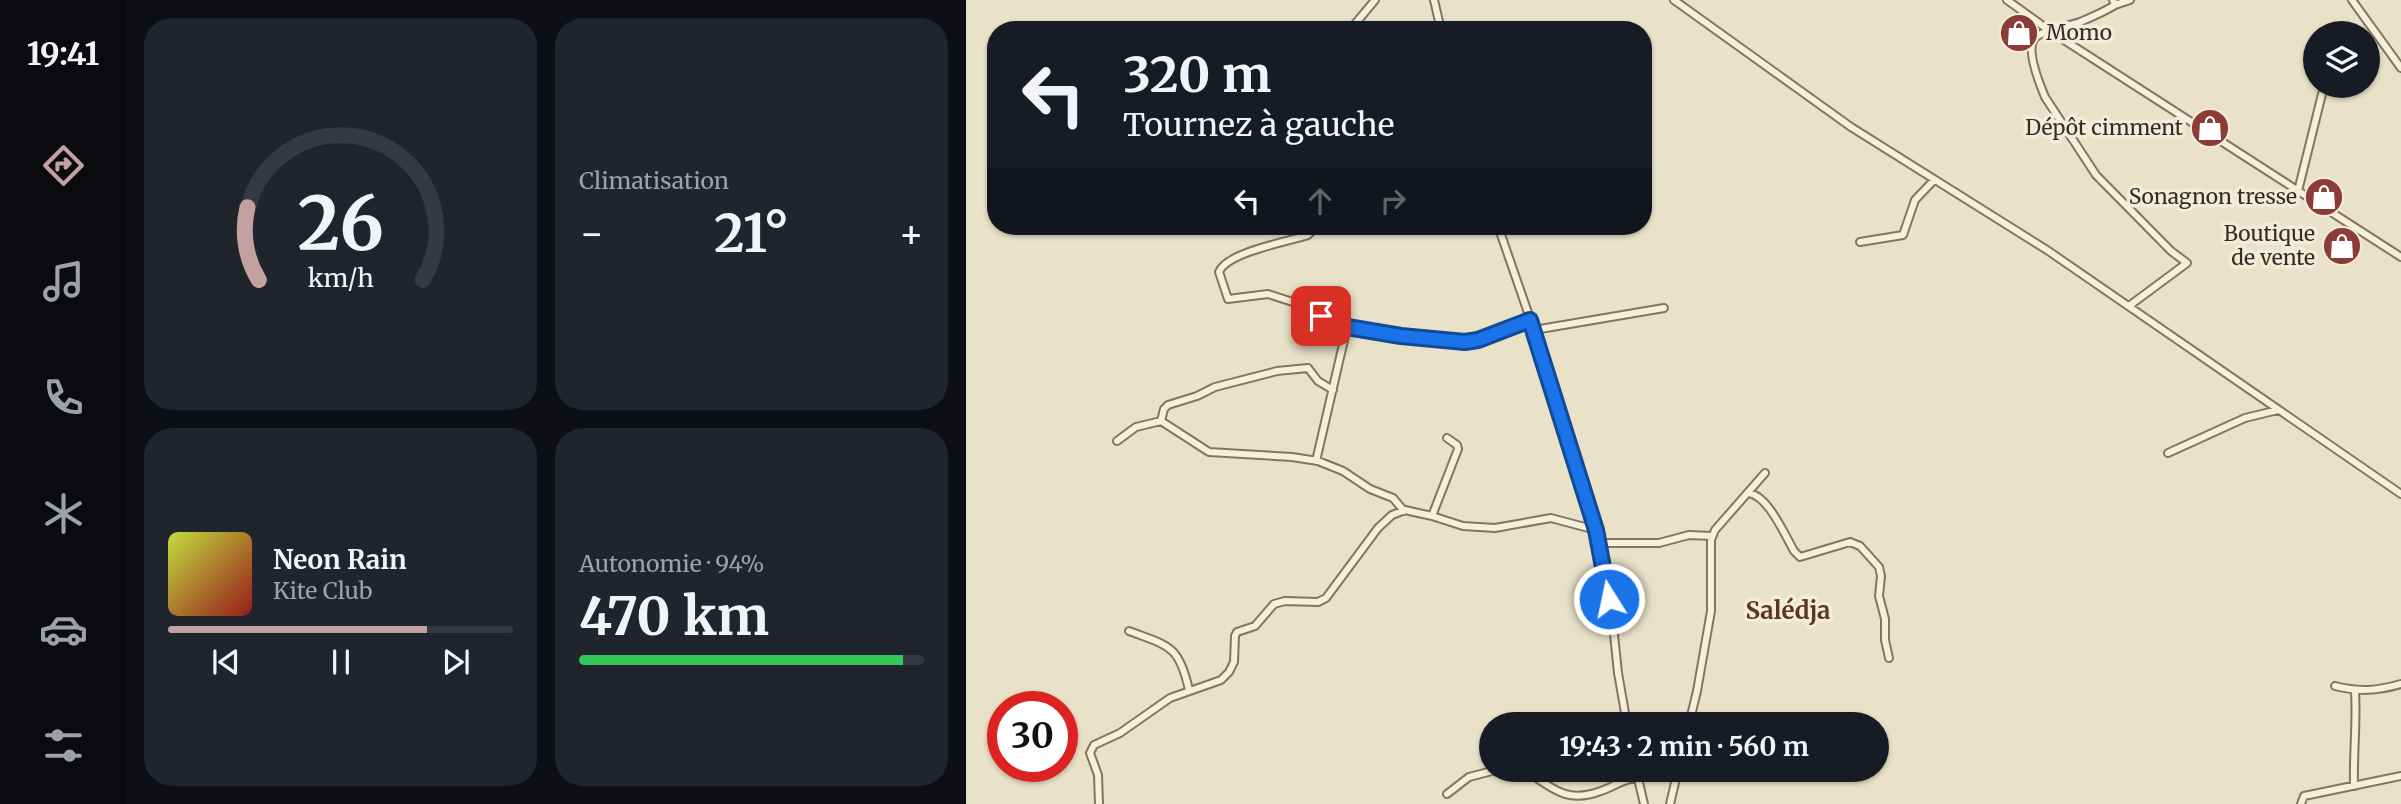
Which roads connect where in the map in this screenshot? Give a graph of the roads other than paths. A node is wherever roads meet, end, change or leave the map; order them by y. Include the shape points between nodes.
1 (1375, 0) edge
2 (1434, 0) edge
3 (1674, 0) edge
4 (2007, 0) edge
5 (2130, 0) edge
6 (2352, 0) edge
7 (2114, 2) edge
8 (1358, 21) edge
9 (1439, 21) edge
10 (2050, 31) junction
11 (2401, 68) edge
12 (2321, 98) edge
13 (1934, 180) junction
14 (2298, 191) junction
15 (1308, 235) edge
16 (1501, 235) edge
17 (1860, 242) dead end
18 (2401, 257) edge
19 (2129, 306) junction
20 (1664, 308) dead end
21 (1530, 320) junction
22 (1347, 327) junction
23 (1534, 330) junction
24 (1333, 390) junction
25 (2278, 410) junction
26 (1161, 421) junction
27 (1447, 438) dead end
28 (1116, 441) dead end
29 (2168, 453) dead end
30 (1316, 461) junction
31 (1765, 473) dead end
32 (1749, 494) junction
33 (2401, 494) edge
34 (1404, 511) junction
35 (1432, 516) junction
36 (1596, 530) junction
37 (1712, 536) junction
38 (1599, 543) junction
39 (1129, 631) dead end
40 (1889, 658) dead end
41 (2401, 684) edge
42 (2335, 686) dead end
43 (1189, 690) junction
44 (2354, 691) junction
45 (1625, 712) edge
46 (1691, 712) edge
47 (1479, 774) edge
48 (2401, 776) edge
49 (1542, 782) edge
50 (1617, 782) edge
51 (1639, 782) edge
52 (1675, 782) edge
53 (2354, 786) junction
54 (1447, 794) dead end
55 (1099, 804) edge
56 (1644, 804) edge
57 (1670, 804) edge
58 (2301, 804) edge

1 - 8 street
2 - 9 street
3 - 13 street via 1830,113
4 - 10 street
5 - 7 street
6 - 11 street
7 - 10 street via 2078,23
10 - 14 street
10 - 19 street via 2032,43 2045,97 2096,175 2187,263
12 - 14 street
13 - 17 street via 1915,200 1903,235
13 - 19 street
14 - 18 street
15 - 22 street via 1224,264 1219,272 1227,297 1271,295
16 - 21 street
19 - 25 street
20 - 23 street
21 - 22 street via 1470,342
21 - 23 street
22 - 24 street
23 - 36 street
24 - 26 street via 1308,368 1276,371 1168,405
24 - 30 street
25 - 29 street via 2245,418
25 - 33 street
26 - 28 street via 1136,427
26 - 30 street via 1209,452
27 - 35 street via 1458,449
30 - 34 street via 1393,498
31 - 32 street
32 - 37 street
32 - 40 street via 1757,494 1766,503 1800,557 1850,541 1867,553 1881,576
34 - 35 street
34 - 43 street via 1378,527 1326,598 1274,604 1255,626 1235,634 1235,657 1227,674 1216,683
35 - 36 street via 1463,526 1495,528 1551,517
36 - 38 street
37 - 38 street via 1689,535 1660,543
37 - 46 street via 1711,611
38 - 45 street
39 - 43 street via 1173,650 1183,665
41 - 44 street
42 - 44 street
43 - 55 street via 1091,748
44 - 53 street
47 - 54 street
48 - 53 street
49 - 50 street via 1569,798 1596,793
51 - 56 street
52 - 57 street
53 - 58 street via 2304,796

